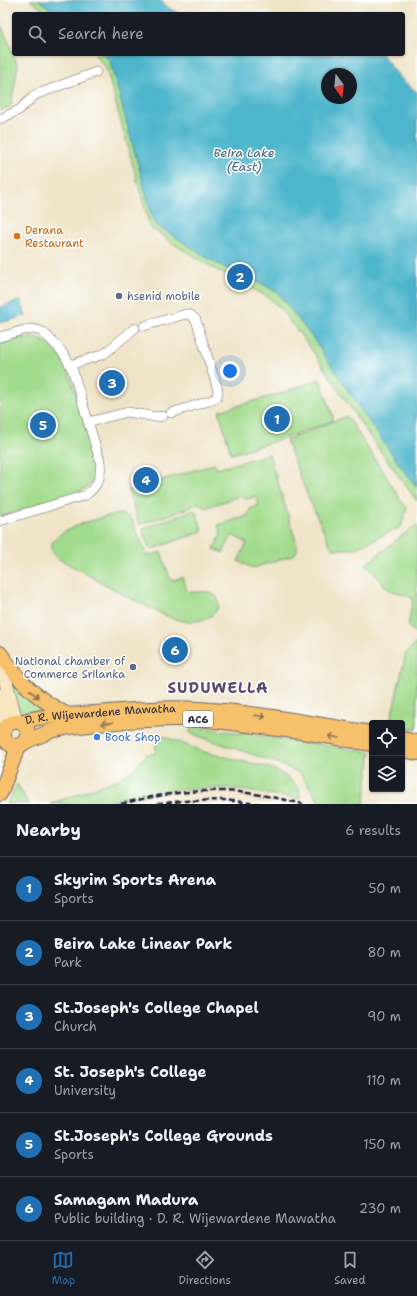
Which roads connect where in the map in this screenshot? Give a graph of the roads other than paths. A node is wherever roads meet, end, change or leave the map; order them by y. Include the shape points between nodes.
1 (96, 72) dead end
2 (0, 119) edge
3 (0, 337) edge
4 (70, 365) junction
5 (88, 422) junction
6 (0, 521) edge
7 (0, 653) edge
8 (0, 658) edge
9 (0, 689) edge
10 (68, 715) junction
11 (240, 719) junction
12 (11, 727) junction
13 (369, 733) edge
14 (405, 740) edge
15 (417, 742) edge
16 (22, 743) junction
17 (369, 743) edge
18 (405, 751) edge
19 (0, 752) edge
20 (417, 753) edge
21 (0, 794) edge

1 - 2 street via 35,95 19,110
3 - 4 street via 24,330 34,329 43,332 59,348
4 - 5 street
4 - 5 street via 104,354 140,327 186,314 196,320 218,390 217,397 212,400 156,417 128,412
5 - 6 street via 101,469 95,488 86,495
7 -> 10 main road via 12,672 38,698
8 - 12 main road
9 - 12 main road
10 - 11 main road, D. R. Wijewardene Mawatha / AC6 via 170,708 198,709
10 - 12 main road, D. R. Wijewardene Mawatha / AC6 via 35,718
11 -> 13 main road, D. R. Wijewardene Mawatha / AC6
11 -> 16 main road, D. R. Wijewardene Mawatha / AC6 via 125,721 51,731
17 -> 11 main road, D. R. Wijewardene Mawatha / AC6
12 - 16 main road via 10,744
12 - 16 main road via 27,728 28,733
12 - 19 main road
14 - 15 main road
16 - 21 main road
18 - 20 main road

